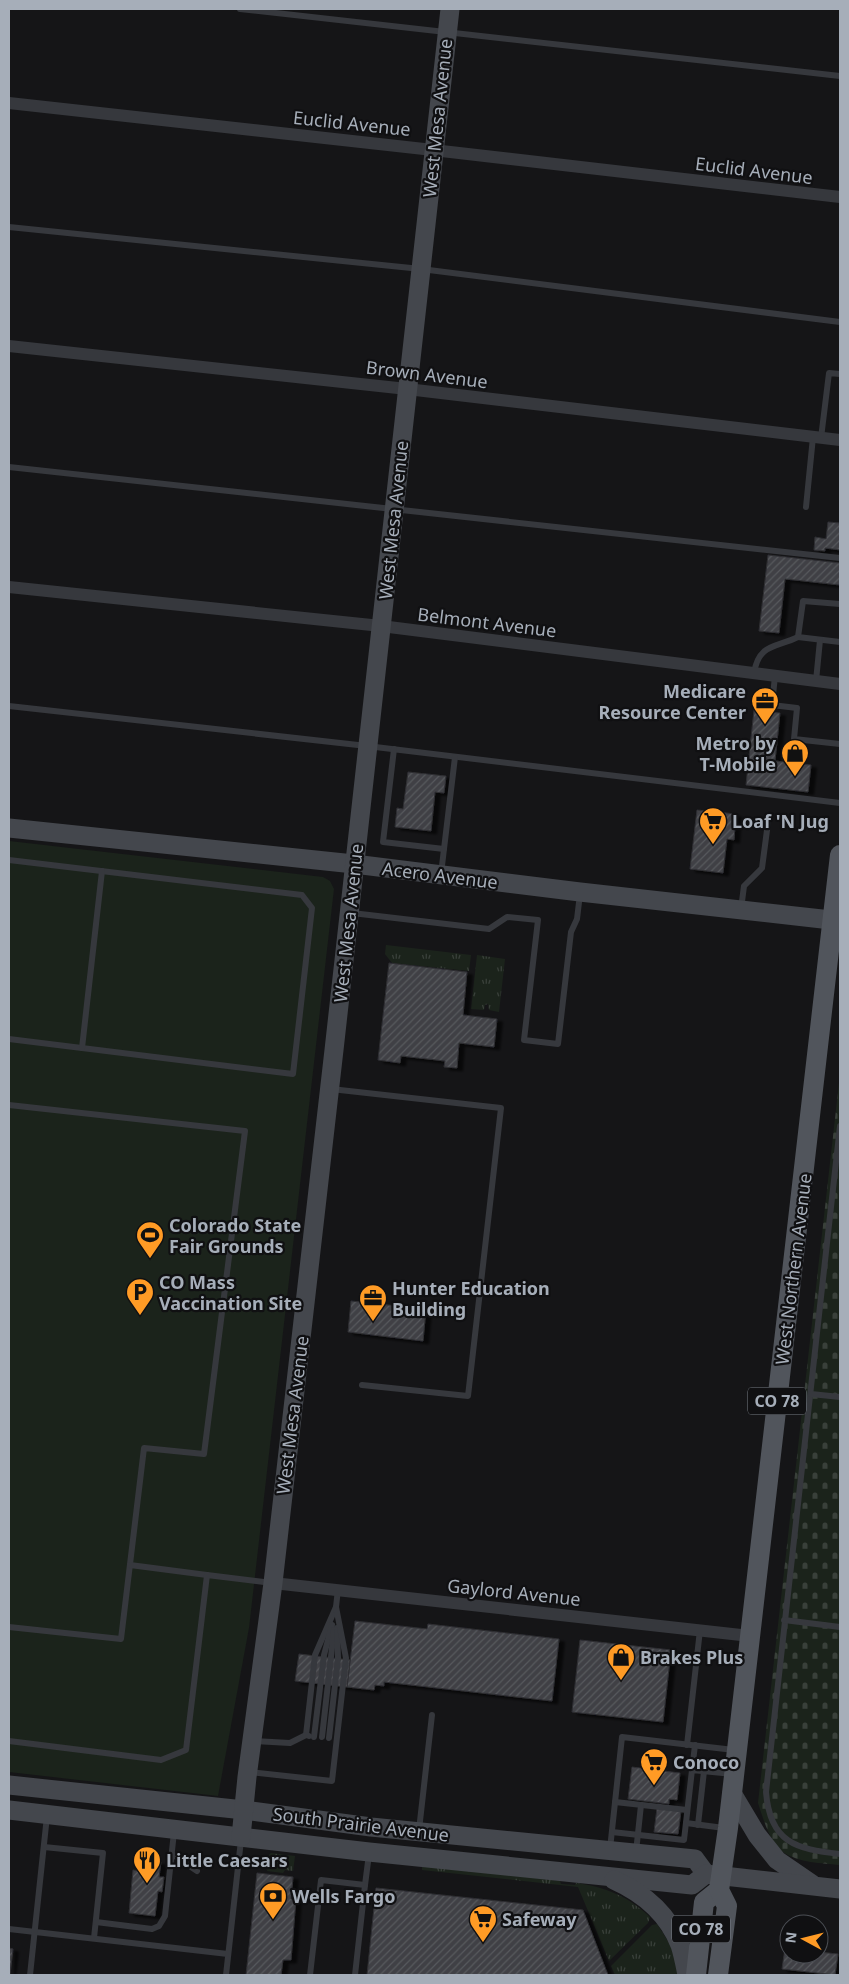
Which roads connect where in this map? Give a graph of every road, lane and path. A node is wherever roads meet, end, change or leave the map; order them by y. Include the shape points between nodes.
1 (240, 9) edge
2 (450, 9) edge
3 (447, 32) junction
4 (840, 76) edge
5 (9, 103) edge
6 (433, 150) junction
7 (840, 197) edge
8 (9, 227) edge
9 (421, 269) junction
10 (840, 322) edge
11 (9, 346) edge
12 (840, 374) edge
13 (408, 389) junction
14 (817, 438) junction
15 (840, 440) edge
16 (9, 468) edge
17 (806, 506) dead end
18 (394, 509) junction
19 (840, 558) edge
20 (9, 587) edge
21 (840, 604) edge
22 (380, 626) junction
23 (798, 637) junction
24 (820, 640) junction
25 (840, 642) edge
26 (754, 673) junction
27 (775, 676) junction
28 (816, 681) junction
29 (840, 684) edge
30 (9, 706) edge
31 (840, 744) edge
32 (367, 746) junction
33 (394, 749) junction
34 (455, 756) junction
35 (840, 803) edge
36 (769, 815) dead end
37 (9, 828) edge
38 (444, 849) junction
39 (840, 855) edge
40 (9, 860) edge
41 (354, 864) junction
42 (102, 871) junction
43 (441, 875) junction
44 (580, 892) junction
45 (741, 910) junction
46 (350, 913) junction
47 (836, 921) edge
48 (9, 1039) edge
49 (82, 1048) junction
50 (330, 1088) junction
51 (9, 1104) edge
52 (840, 1126) edge
53 (838, 1167) edge
54 (362, 1384) dead end
55 (811, 1394) junction
56 (840, 1397) edge
57 (130, 1565) junction
58 (207, 1575) junction
59 (273, 1583) junction
60 (338, 1590) junction
61 (336, 1607) junction
62 (784, 1620) junction
63 (9, 1627) edge
64 (840, 1627) edge
65 (700, 1630) junction
66 (750, 1636) junction
67 (432, 1715) dead end
68 (306, 1736) junction
69 (314, 1736) junction
70 (326, 1738) junction
71 (337, 1739) junction
72 (9, 1741) edge
73 (252, 1741) junction
74 (691, 1745) junction
75 (737, 1750) junction
76 (692, 1770) junction
77 (704, 1771) junction
78 (248, 1772) junction
79 (733, 1784) junction
80 (9, 1785) edge
81 (615, 1802) junction
82 (641, 1805) junction
83 (9, 1810) edge
84 (244, 1810) junction
85 (687, 1810) junction
86 (48, 1815) junction
87 (686, 1823) junction
88 (698, 1825) junction
89 (728, 1828) junction
90 (174, 1829) junction
91 (418, 1832) junction
92 (241, 1837) junction
93 (611, 1841) junction
94 (637, 1844) junction
95 (44, 1847) junction
96 (369, 1852) junction
97 (172, 1854) junction
98 (840, 1854) edge
99 (197, 1872) dead end
100 (604, 1876) junction
101 (715, 1880) junction
102 (365, 1884) junction
103 (816, 1886) junction
104 (840, 1889) edge
105 (96, 1922) junction
106 (9, 1929) edge
107 (34, 1932) junction
108 (94, 1938) junction
109 (228, 1954) junction
110 (30, 1975) edge
111 (226, 1975) edge
112 (310, 1975) edge
113 (354, 1975) edge
114 (687, 1975) edge
115 (696, 1975) edge
116 (718, 1975) edge

1 - 3 lane
2 - 3 street, West Mesa Avenue
3 - 4 lane
3 - 6 street, West Mesa Avenue
5 - 6 street, Euclid Avenue
6 - 7 street, Euclid Avenue
6 - 9 street, West Mesa Avenue
8 - 9 lane
9 - 10 lane
9 - 13 street, West Mesa Avenue
11 - 13 street, Brown Avenue
12 - 14 lane via 829,373
13 - 14 street, Brown Avenue
13 - 18 street, West Mesa Avenue
14 - 15 street, Brown Avenue
14 - 17 lane
16 - 18 lane
18 - 19 lane
18 - 22 street, West Mesa Avenue
20 - 22 street, Belmont Avenue
21 - 23 lane via 803,601
22 - 26 street, Belmont Avenue
22 - 32 street, West Mesa Avenue
23 - 24 lane
23 - 26 lane via 770,646 756,660
24 - 25 lane
24 - 28 lane
26 - 27 street, Belmont Avenue
27 - 28 street, Belmont Avenue
27 - 31 lane via 772,705 797,708 794,738
28 - 29 street, Belmont Avenue
30 - 32 lane
32 - 33 lane
32 - 41 street, West Mesa Avenue
33 - 34 lane
33 - 38 lane via 383,842
34 - 35 lane
34 - 38 lane
36 - 45 lane via 762,868 744,886
37 - 41 street, Acero Avenue
38 - 43 lane
39 - 47 main road, West Northern Avenue / CO 78
40 - 42 lane
41 - 43 street, Acero Avenue
41 - 46 street, West Mesa Avenue
42 - 49 lane
42 - 49 lane via 302,895 312,908 293,1074
43 - 44 street, Acero Avenue
44 - 45 street, Acero Avenue
44 - 46 lane via 577,919 571,932 558,1044 524,1040 538,920 508,917 490,929
45 - 47 street, Acero Avenue
46 - 50 street, West Mesa Avenue
47 - 66 main road, West Northern Avenue / CO 78
48 - 49 lane
50 - 54 lane via 501,1108 468,1396
50 - 59 street, West Mesa Avenue
51 - 57 lane via 244,1131 204,1454 144,1448
52 - 53 lane
53 - 55 lane
55 - 56 lane
55 - 62 lane
57 - 58 lane
57 - 63 lane via 122,1639
58 - 59 lane
58 - 72 lane via 186,1750 161,1760
59 - 60 street, Gaylord Avenue
59 - 73 street, West Mesa Avenue
60 - 61 lane
60 - 65 street, Gaylord Avenue
61 - 68 lane via 315,1655
61 - 69 lane via 324,1655
61 - 70 lane
61 - 71 lane via 346,1658
62 - 64 lane
62 - 98 lane via 767,1806 770,1818 785,1838 810,1850
65 - 66 street, Gaylord Avenue
65 - 74 lane
66 - 75 main road, West Northern Avenue / CO 78
67 - 91 lane
68 - 69 lane
68 - 73 lane via 290,1743
69 - 70 lane
70 - 71 lane
71 - 78 lane via 332,1781
73 - 78 street, West Mesa Avenue
74 - 75 lane
74 - 76 lane
74 - 81 lane via 622,1737
75 - 79 main road, West Northern Avenue / CO 78
76 - 77 lane
76 - 85 lane
77 - 79 lane
77 - 88 lane
78 - 84 street, West Mesa Avenue
79 - 89 main road, West Northern Avenue / CO 78
79 - 103 street via 757,1835 777,1860
80 - 84 street, South Prairie Avenue
81 - 82 lane
81 - 93 lane
82 - 85 lane
82 - 94 lane
83 - 86 street, South Prairie Avenue
84 - 91 street, South Prairie Avenue
84 - 92 street, West Mesa Avenue
85 - 87 lane
86 - 90 street, South Prairie Avenue
86 - 95 lane
87 - 88 lane
87 - 94 lane via 684,1840
88 - 89 lane
89 - 101 main road, West Northern Avenue / CO 78
90 - 92 street, South Prairie Avenue
90 - 97 lane
91 - 93 street, South Prairie Avenue
92 - 96 street, South Prairie Avenue
92 - 109 lane
93 - 94 street, South Prairie Avenue
94 - 101 street, South Prairie Avenue via 695,1860
95 - 105 lane via 103,1853
95 - 107 lane
96 - 100 street, South Prairie Avenue
96 - 102 lane
97 - 99 lane
97 - 105 lane via 165,1916 159,1926 152,1929
100 - 101 street, South Prairie Avenue via 692,1885
100 - 114 street via 626,1885 650,1901 663,1916 680,1944
101 - 103 street
101 - 115 main road, CO 78 via 704,1902
101 - 116 main road, West Northern Avenue / CO 78 via 727,1906
102 - 112 lane via 321,1880
102 - 113 lane
103 - 104 street
105 - 108 lane
106 - 107 lane
107 - 108 lane
107 - 110 lane
108 - 109 lane
109 - 111 lane

